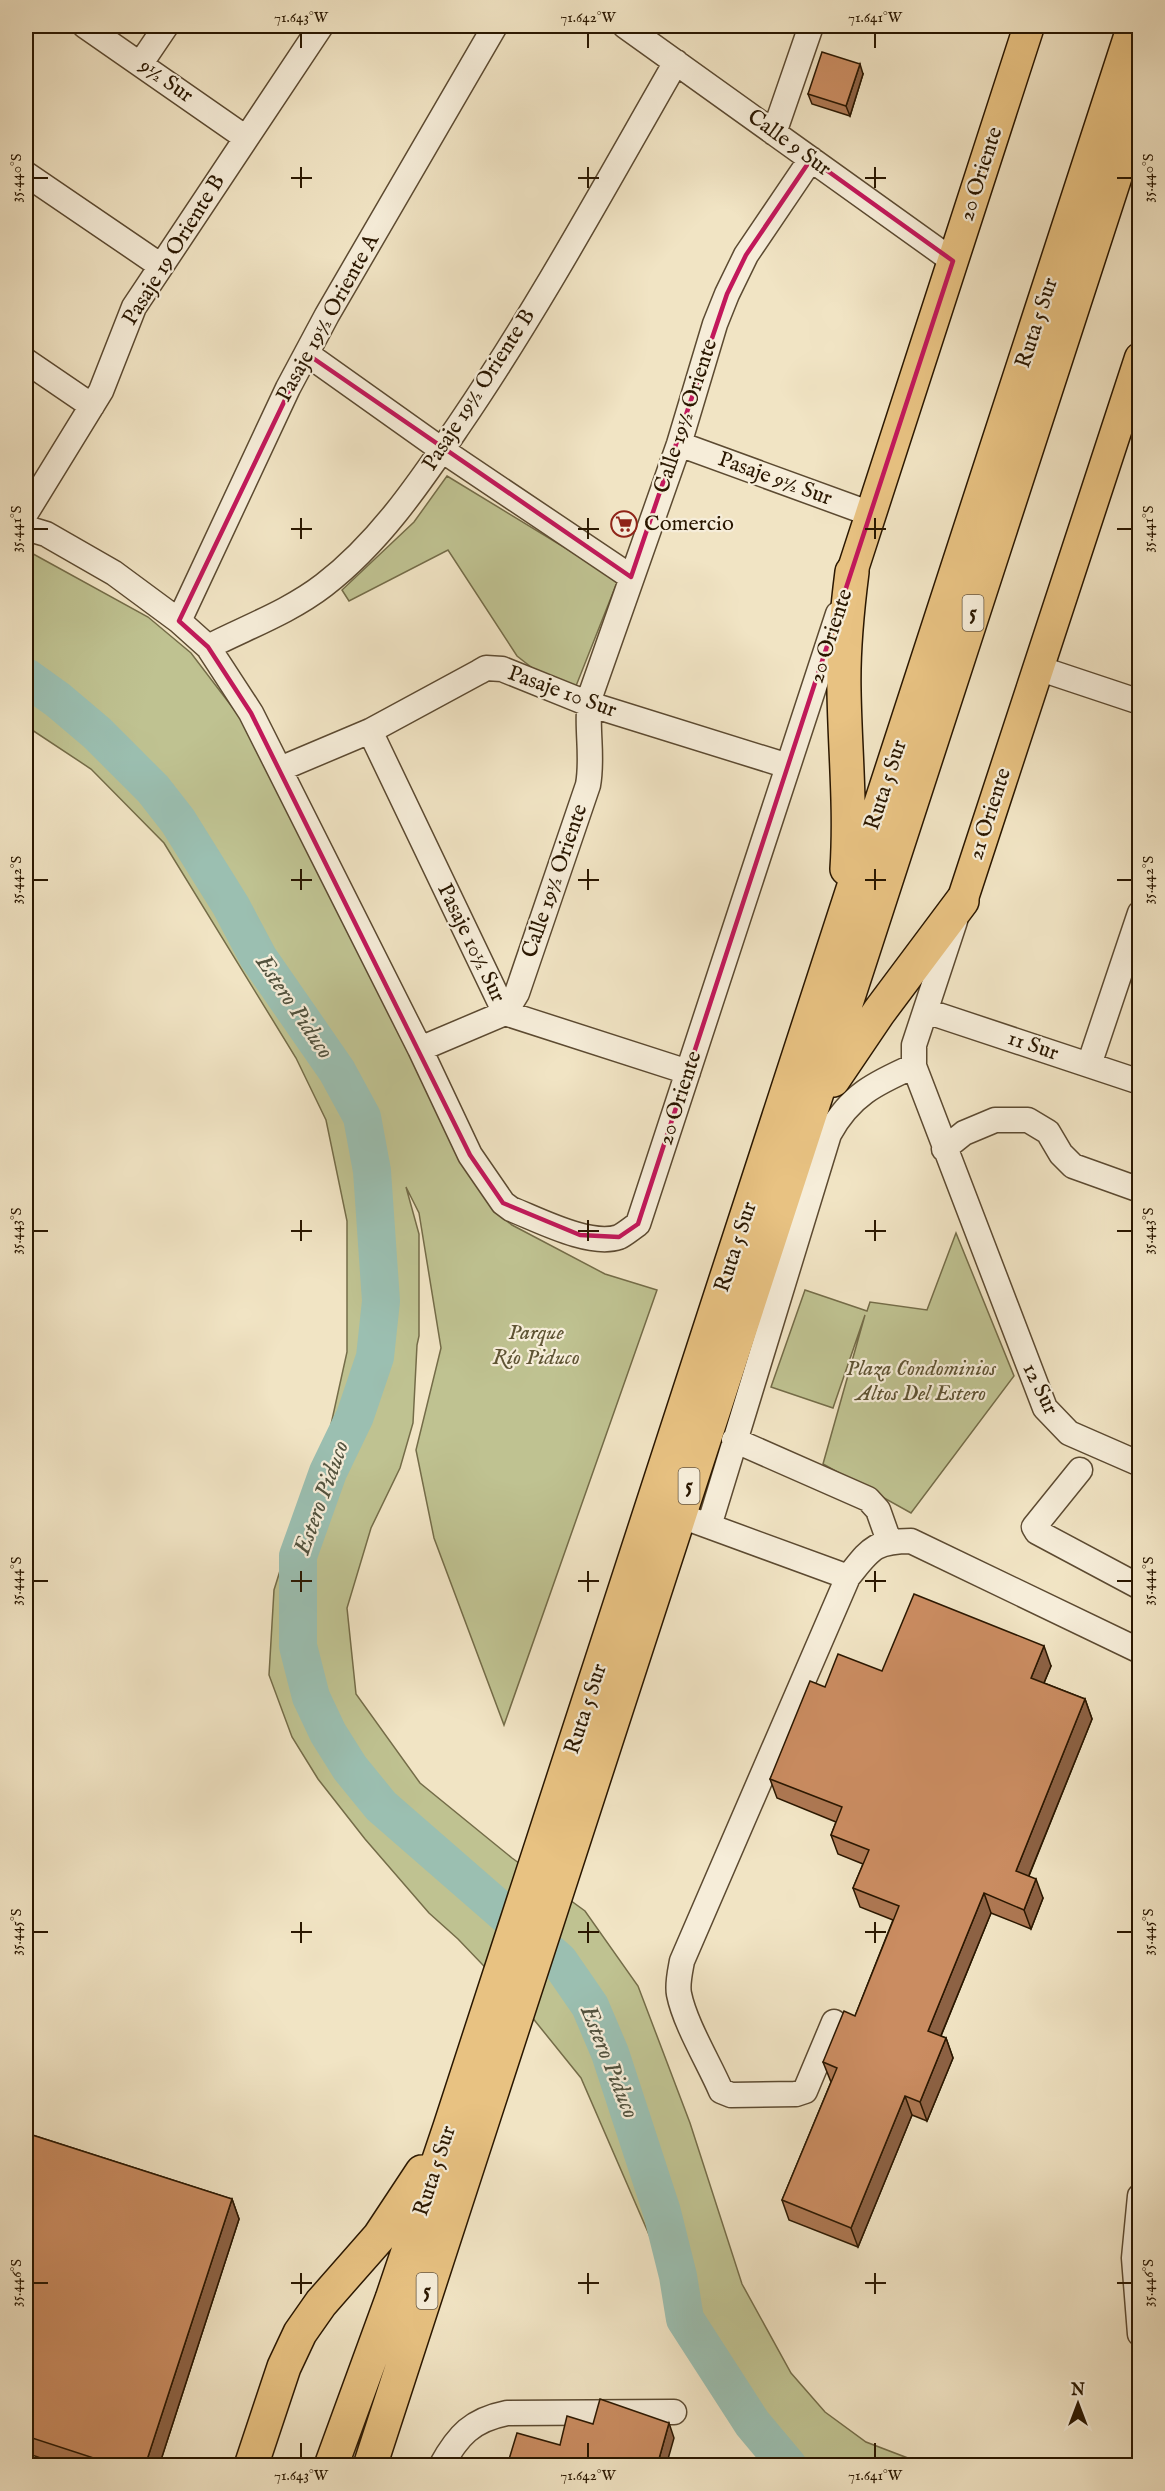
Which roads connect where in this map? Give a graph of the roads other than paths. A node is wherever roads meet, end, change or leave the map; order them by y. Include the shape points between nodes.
1 (85, 26) edge
2 (166, 26) edge
3 (321, 26) edge
4 (495, 26) edge
5 (625, 26) edge
6 (811, 26) edge
7 (1029, 26) edge
8 (1134, 26) edge
9 (676, 62) junction
10 (141, 63) junction
11 (1140, 100) edge
12 (774, 133) junction
13 (246, 138) junction
14 (811, 159) junction
15 (26, 174) edge
16 (953, 261) junction
17 (161, 266) junction
18 (307, 354) junction
19 (1140, 358) edge
20 (26, 361) edge
21 (92, 406) junction
22 (679, 444) junction
23 (442, 450) junction
24 (26, 513) edge
25 (871, 514) junction
26 (26, 528) edge
27 (852, 572) junction
28 (631, 577) junction
29 (179, 621) junction
30 (208, 647) junction
31 (1038, 668) junction
32 (1140, 702) edge
33 (589, 704) junction
34 (370, 731) junction
35 (788, 766) junction
36 (280, 770) junction
37 (962, 901) junction
38 (1140, 913) edge
39 (843, 916) junction
40 (1134, 952) edge
41 (926, 1011) junction
42 (505, 1013) junction
43 (420, 1049) junction
44 (1089, 1065) junction
45 (914, 1066) junction
46 (688, 1072) junction
47 (1140, 1082) edge
48 (806, 1125) junction
49 (944, 1149) junction
50 (1140, 1190) edge
51 (992, 1267) joint
52 (734, 1440) junction
53 (1140, 1464) edge
54 (1080, 1470) dead end
55 (694, 1521) junction
56 (890, 1541) junction
57 (848, 1577) junction
58 (1140, 1587) edge
59 (1140, 1651) edge
60 (834, 2022) dead end
61 (497, 2028) junction
62 (450, 2127) junction
63 (1139, 2197) edge
64 (1140, 2334) edge
65 (674, 2412) dead end
66 (251, 2466) edge
67 (331, 2466) edge
68 (370, 2466) edge
69 (441, 2466) edge

1 - 10 street, 9½ Sur
2 - 10 street
3 - 13 street, Pasaje 19 Oriente B
4 - 18 street, Pasaje 19½ Oriente A
5 - 9 street, Calle 9 Sur
6 - 12 street
7 - 16 main road, 20 Oriente
8 - 39 highway, Ruta 5 Sur / 5
9 - 12 street, Calle 9 Sur
9 - 23 street, Pasaje 19½ Oriente B via 531,313
10 - 13 street, 9½ Sur
11 - 48 highway, Ruta 5 Sur / 5
12 - 14 street, Calle 9 Sur
13 - 17 street, Pasaje 19 Oriente B
14 - 16 street, Calle 9 Sur
14 - 22 street, Calle 19½ Oriente via 735,275
15 - 17 street
16 - 25 main road, 20 Oriente
17 - 21 street, Pasaje 19 Oriente B via 126,321 108,376
18 - 23 street
18 - 29 street, Pasaje 19½ Oriente A
19 - 31 main road, 21 Oriente
20 - 21 street
21 - 24 street, Pasaje 19 Oriente B
22 - 25 street, Pasaje 9½ Sur
22 - 28 street, Calle 19½ Oriente
23 - 28 street
23 - 30 street, Pasaje 19½ Oriente B via 379,533 344,568 300,601
25 - 27 main road, 20 Oriente
26 - 29 street via 86,555
27 - 35 street, 20 Oriente
27 - 39 highway via 844,657 849,815
28 - 33 street, Calle 19½ Oriente
29 - 30 street
30 - 36 street via 251,713
31 - 32 street
31 - 37 main road, 21 Oriente
33 - 34 street, Pasaje 10 Sur via 502,669 486,668
33 - 35 street, Pasaje 10 Sur
33 - 42 street, Calle 19½ Oriente via 588,785 517,993
34 - 36 street, Pasaje 10 Sur
34 - 42 street, Pasaje 10½ Sur
35 - 46 street, 20 Oriente
36 - 43 street
37 - 41 street, 21 Oriente
37 - 48 highway via 850,1053
38 - 40 street
39 - 61 highway, Ruta 5 Sur / 5 via 549,1821
40 - 44 street
41 - 44 street, 11 Sur
41 - 45 street, 21 Oriente via 914,1045
42 - 43 street
42 - 46 street, Pasaje 10½ Sur
43 - 46 street, 20 Oriente via 470,1155 503,1203 580,1235 600,1239 619,1236 638,1224
44 - 47 street, 11 Sur
45 - 49 street, 21 Oriente
45 - 52 street via 856,1097 843,1110 830,1134
48 - 55 highway, Ruta 5 Sur / 5
49 - 50 street via 964,1133 994,1120 1028,1120 1048,1132 1061,1154 1074,1166
49 - 51 street, 21 Oriente
51 - 53 street, 12 Sur via 1040,1398 1052,1418 1080,1439
52 - 55 street
52 - 56 street via 868,1499 878,1509
54 - 58 street via 1034,1527
55 - 57 street
55 - 61 highway, Ruta 5 Sur / 5 via 572,1847
56 - 57 street via 870,1550
56 - 59 street via 911,1541
57 - 60 street via 686,1951 679,1978 679,1994 688,2017 722,2091 731,2095 805,2091
61 - 62 highway, Ruta 5 Sur / 5
61 - 68 highway, Ruta 5 Sur / 5
62 - 66 highway via 389,2223 321,2302 300,2333 284,2367
62 - 67 highway, Ruta 5 Sur / 5
63 - 64 street via 1134,2258
65 - 69 street via 507,2413 488,2417 468,2428

